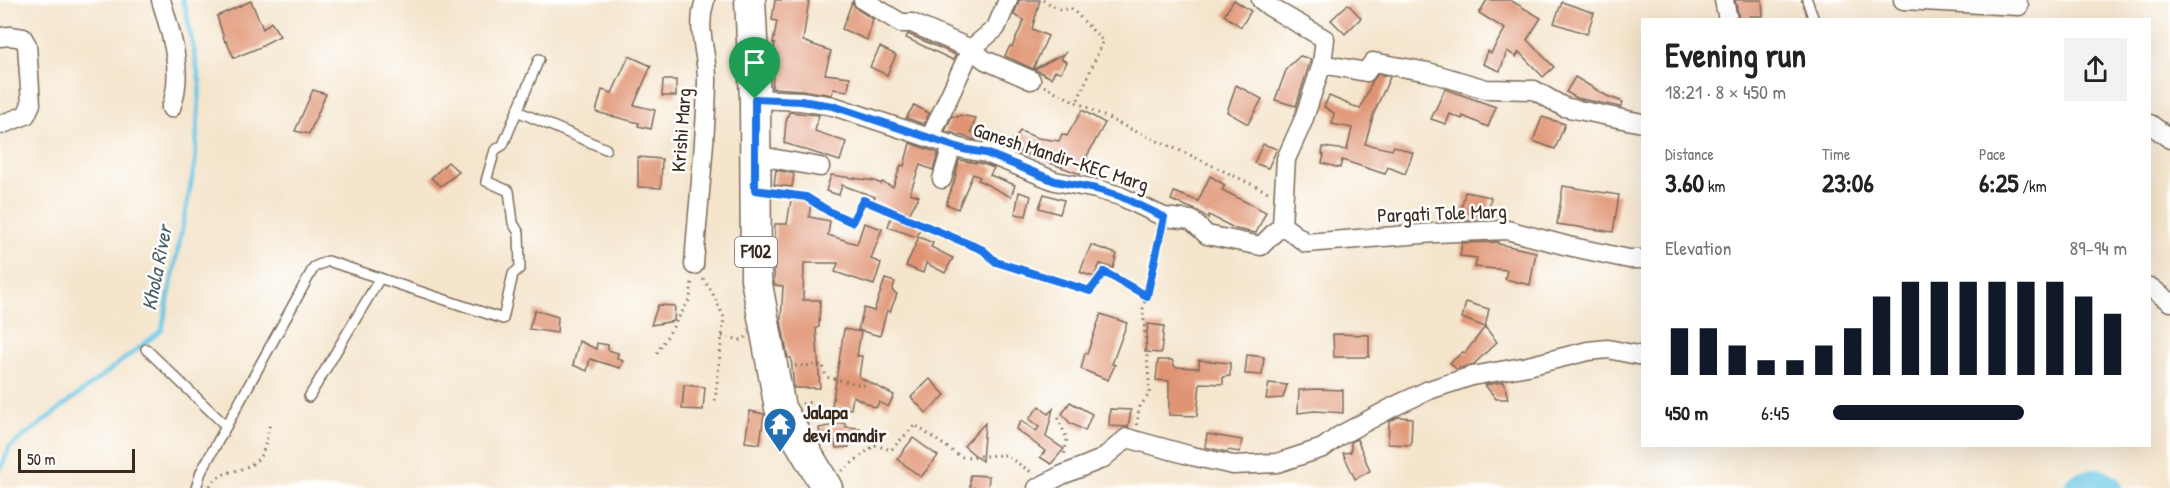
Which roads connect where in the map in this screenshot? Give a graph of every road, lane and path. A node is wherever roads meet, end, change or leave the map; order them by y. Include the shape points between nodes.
1 (161, 0) edge
2 (705, 0) edge
3 (750, 0) edge
4 (863, 0) edge
5 (1008, 0) edge
6 (1043, 0) edge
7 (1261, 0) edge
8 (1724, 0) edge
9 (1807, 0) edge
10 (1903, 0) edge
11 (2023, 8) edge
12 (1728, 18) edge
13 (1813, 18) edge
14 (0, 37) edge
15 (971, 49) junction
16 (539, 59) dead end
17 (1322, 64) junction
18 (1031, 80) joint
19 (755, 99) junction
20 (1077, 102) junction
21 (171, 108) dead end
22 (517, 111) junction
23 (1641, 123) edge
24 (2151, 125) edge
25 (0, 126) edge
26 (930, 138) junction
27 (2170, 139) edge
28 (952, 145) junction
29 (606, 148) dead end
30 (755, 154) junction
31 (820, 167) dead end
32 (942, 179) dead end
33 (755, 190) junction
34 (1283, 199) junction
35 (1164, 217) junction
36 (1282, 225) junction
37 (1641, 259) edge
38 (694, 265) junction
39 (380, 278) junction
40 (2151, 288) edge
41 (1147, 296) junction
42 (2170, 302) edge
43 (146, 349) dead end
44 (657, 353) dead end
45 (1641, 356) edge
46 (772, 368) junction
47 (866, 386) dead end
48 (309, 397) dead end
49 (715, 402) dead end
50 (1058, 418) dead end
51 (270, 423) dead end
52 (226, 426) junction
53 (1128, 438) junction
54 (1064, 459) dead end
55 (1042, 485) edge
56 (827, 486) edge
57 (196, 488) edge
58 (205, 488) edge

1 - 21 street via 178,75
2 - 38 street, Krishi Marg via 701,14 707,78 706,142 698,190
3 - 19 main road, F102
4 - 15 street via 901,23 912,23
5 - 15 street via 996,28
6 - 20 path via 1059,9 1072,9 1104,40
7 - 17 street via 1325,39
8 - 12 street
9 - 13 lane
10 - 11 street
14 - 25 street via 23,38 27,45 31,104 26,115
15 - 18 street via 985,60
15 - 26 street
16 - 22 lane
17 - 23 street via 1366,72 1373,62 1428,72 1486,89 1534,90 1564,107
17 - 34 street via 1304,121 1286,159
18 - 20 path
19 - 26 street, Ganesh Mandir-KEC Marg via 833,106
19 - 30 main road, F102
20 - 34 path
22 - 29 lane
22 - 39 lane via 503,145 495,150 486,181 509,191 513,223 519,233 520,268 513,274 503,319
24 - 27 street
26 - 28 street, Ganesh Mandir-KEC Marg
28 - 32 street
28 - 35 street, Ganesh Mandir-KEC Marg via 986,153 1055,181 1120,196
30 - 31 street
30 - 33 main road, F102
33 - 41 path via 806,197 852,222 863,200 983,250 996,262 1090,291 1104,272
33 - 46 main road, F102 via 756,279
34 - 36 street
35 - 36 street, Ganesh Mandir-KEC Marg via 1191,220 1207,235 1261,246
35 - 41 path
36 - 37 street, Pargati Tole Marg via 1306,243 1508,230
38 - 44 path via 690,299
38 - 49 path via 724,317
39 - 48 lane
39 - 52 lane via 328,261 314,267
40 - 42 street
41 - 53 path via 1143,309 1150,393 1140,408 1134,437
43 - 52 lane
45 - 53 street via 1598,350 1472,376 1395,406 1323,448 1277,463 1233,465
46 - 47 path via 823,365 826,377
46 - 56 main road, F102 via 780,408
50 - 54 path via 1067,440
51 - 58 path via 261,454 247,467 217,476
52 - 57 lane
53 - 55 street via 1102,459
55 - 56 path via 1005,455 961,457 915,425 891,450 875,445

